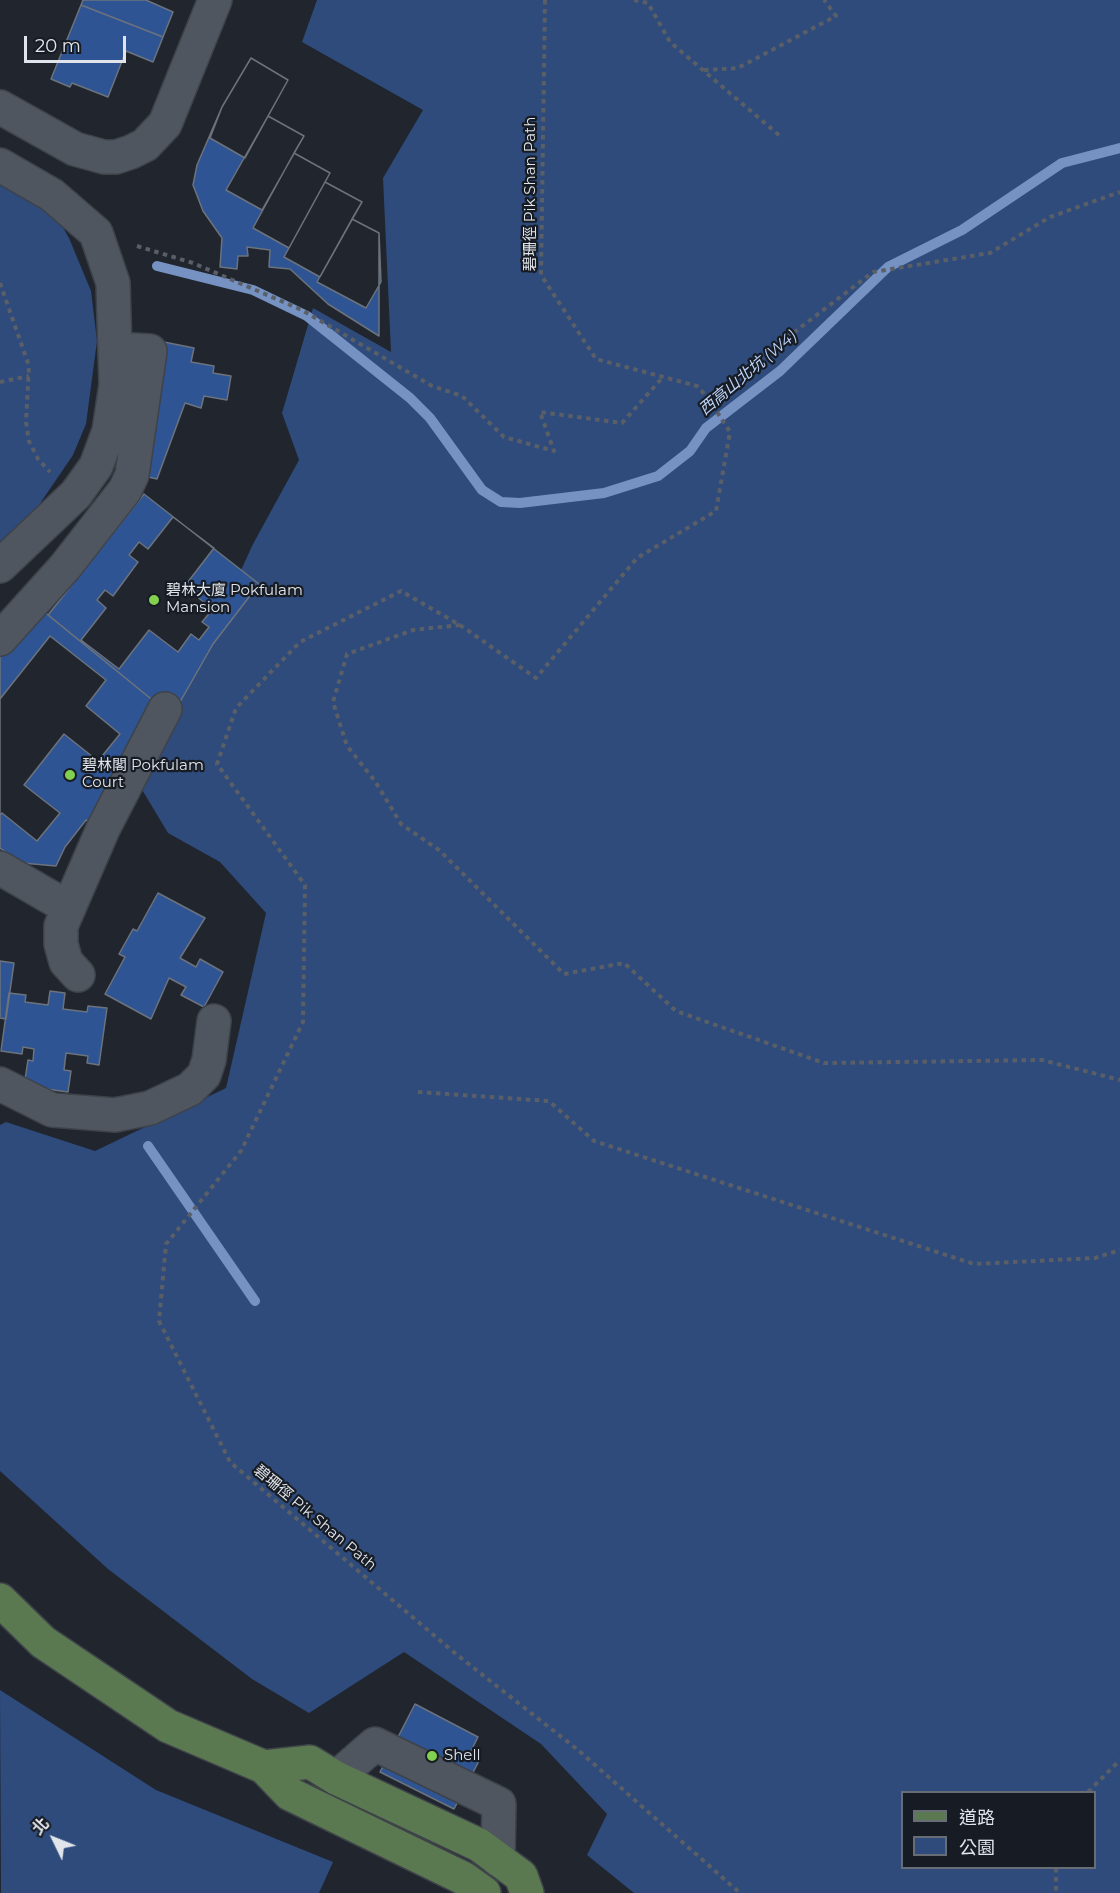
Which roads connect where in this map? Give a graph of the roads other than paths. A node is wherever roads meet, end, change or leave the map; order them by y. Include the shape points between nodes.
1 (215, 0) edge
2 (0, 107) edge
3 (0, 165) edge
4 (116, 349) junction
5 (0, 566) edge
6 (0, 639) edge
7 (165, 709) dead end
8 (0, 868) edge
9 (69, 908) junction
10 (78, 975) dead end
11 (214, 1021) dead end
12 (0, 1084) edge
13 (0, 1600) edge
14 (264, 1767) junction
15 (336, 1778) junction
16 (498, 1860) junction
17 (484, 1893) edge
18 (527, 1893) edge

1 - 2 street via 165,124 145,145 131,152 104,157 75,149
3 - 4 street via 52,195 96,233 112,283
4 - 5 street via 116,385 109,431 96,466 75,494
4 - 6 street via 150,351 132,475 65,567
7 - 9 street via 103,829
8 - 9 street
9 - 10 street via 61,926 61,944 66,962
11 - 12 street via 204,1075 190,1089 150,1108 115,1115 52,1110
13 - 14 main road via 43,1642 168,1726
14 - 15 main road via 310,1762
14 - 17 main road via 290,1794 464,1878
15 - 16 main road via 479,1845
15 - 16 street via 375,1744 499,1804
16 - 18 main road via 521,1876

